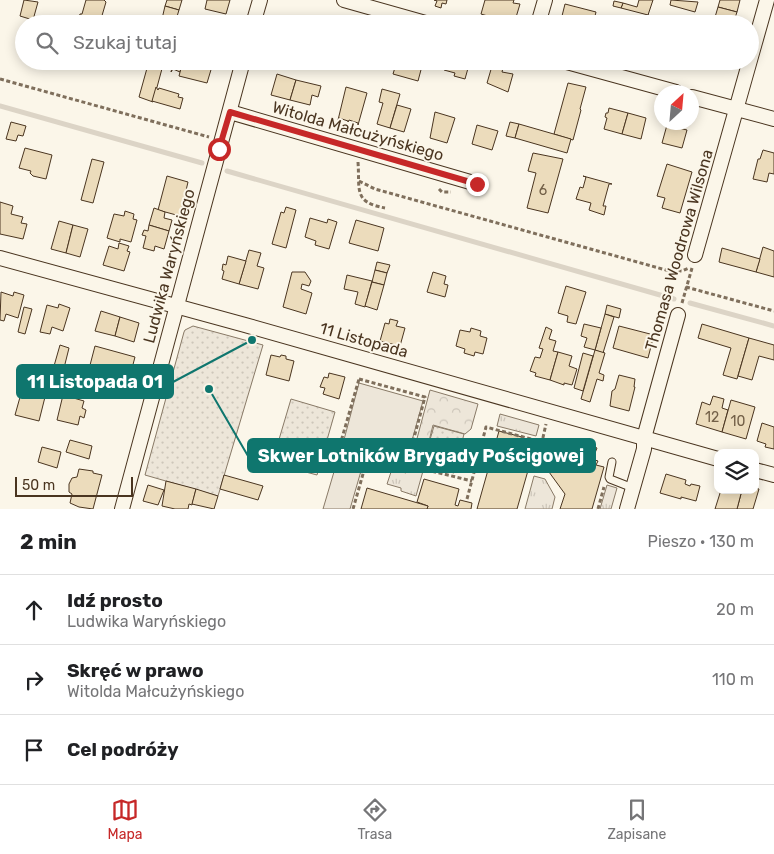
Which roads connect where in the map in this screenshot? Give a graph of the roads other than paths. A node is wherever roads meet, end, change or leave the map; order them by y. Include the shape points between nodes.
1 (260, 0) edge
2 (344, 0) edge
3 (545, 0) edge
4 (767, 0) edge
5 (256, 15) edge
6 (397, 15) edge
7 (541, 15) edge
8 (759, 29) edge
9 (241, 70) edge
10 (596, 70) edge
11 (748, 70) edge
12 (654, 86) edge
13 (699, 99) edge
14 (737, 109) junction
15 (230, 112) junction
16 (774, 119) edge
17 (477, 184) dead end
18 (0, 258) edge
19 (694, 260) road end
20 (177, 306) junction
21 (678, 316) road end
22 (644, 438) junction
23 (714, 458) edge
24 (612, 462) dead end
25 (759, 471) edge
26 (774, 475) edge
27 (633, 488) junction
28 (122, 509) edge
29 (627, 509) edge

1 - 5 street
2 - 6 street
3 - 7 street
4 - 8 street, Thomasa Woodrowa Wilsona
9 - 15 street, Ludwika Waryńskiego
10 - 12 street
11 - 14 street, Thomasa Woodrowa Wilsona
13 - 14 street
14 - 16 street
14 - 19 street, Thomasa Woodrowa Wilsona
15 - 17 street, Witolda Małcużyńskiego
15 - 20 street, Ludwika Waryńskiego
18 - 20 street, 11 Listopada
20 - 22 street, 11 Listopada
20 - 28 street, Ludwika Waryńskiego
21 - 22 street, Thomasa Woodrowa Wilsona
22 - 23 street, 11 Listopada
22 - 27 street, Thomasa Woodrowa Wilsona
24 - 27 lane via 610,479
25 - 26 street
27 - 29 street, Thomasa Woodrowa Wilsona

